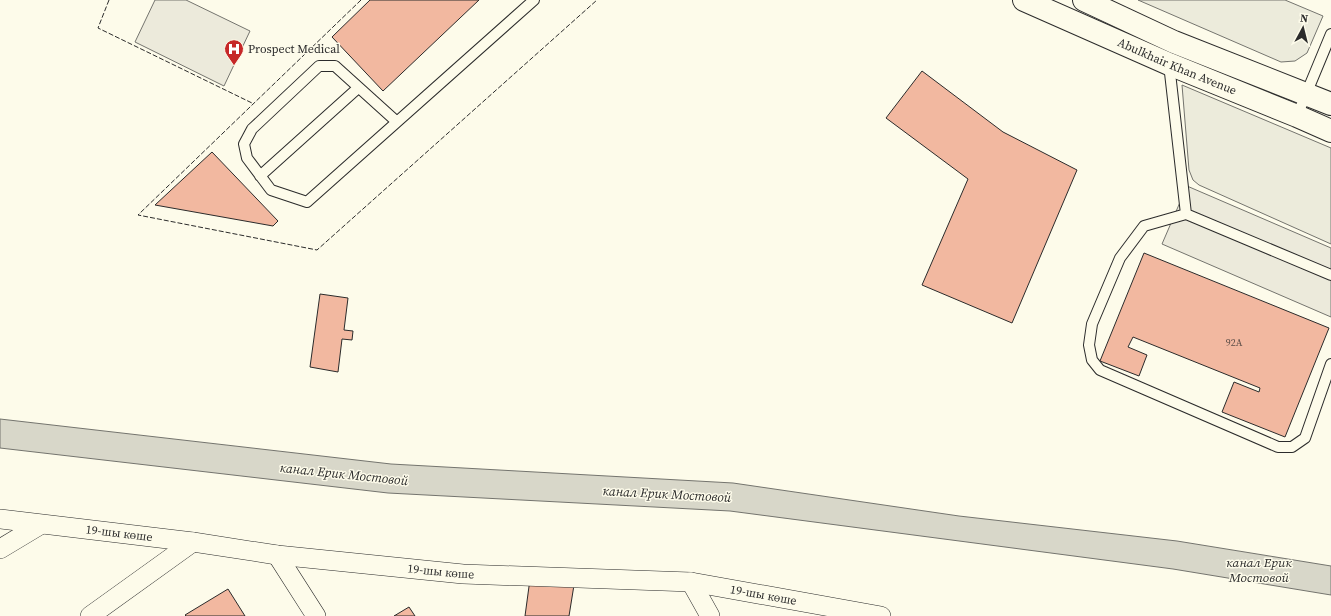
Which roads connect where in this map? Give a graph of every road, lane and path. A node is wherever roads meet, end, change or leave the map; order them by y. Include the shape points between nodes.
1 (534, 0) edge
2 (1024, 0) edge
3 (1084, 0) edge
4 (1331, 34) edge
5 (1169, 64) junction
6 (358, 88) junction
7 (1306, 93) junction
8 (1331, 104) edge
9 (1297, 116) junction
10 (397, 122) junction
11 (1331, 131) edge
12 (260, 176) junction
13 (1186, 214) junction
14 (1331, 275) edge
15 (1331, 364) edge
16 (0, 520) edge
17 (40, 524) junction
18 (193, 542) junction
19 (0, 549) edge
20 (277, 555) junction
21 (691, 582) junction
22 (90, 616) edge
23 (316, 616) edge
24 (710, 616) edge
25 (881, 616) edge

1 - 10 lane
2 - 5 main road, Abulkhair Khan Avenue
3 - 7 main road, Abulkhair Khan Avenue via 1174,42
4 - 7 lane
5 - 9 main road, Abulkhair Khan Avenue
5 - 13 lane
6 - 10 lane
6 - 12 lane
6 - 12 lane via 335,66 319,66 252,129 244,144 247,158
7 - 8 main road, Abulkhair Khan Avenue
7 - 9 lane
9 - 11 main road, Abulkhair Khan Avenue
10 - 12 lane via 307,202 271,190
13 - 14 lane
13 - 15 lane via 1144,226 1120,258 1092,324 1089,345 1092,360 1100,370 1278,447 1292,447 1305,438
16 - 17 street, 19-шы көше
17 - 18 street, 19-шы көше
17 - 19 street
18 - 20 street, 19-шы көше
18 - 22 street
20 - 21 street, 19-шы көше via 463,574
20 - 23 street
21 - 24 street
21 - 25 street, 19-шы көше

